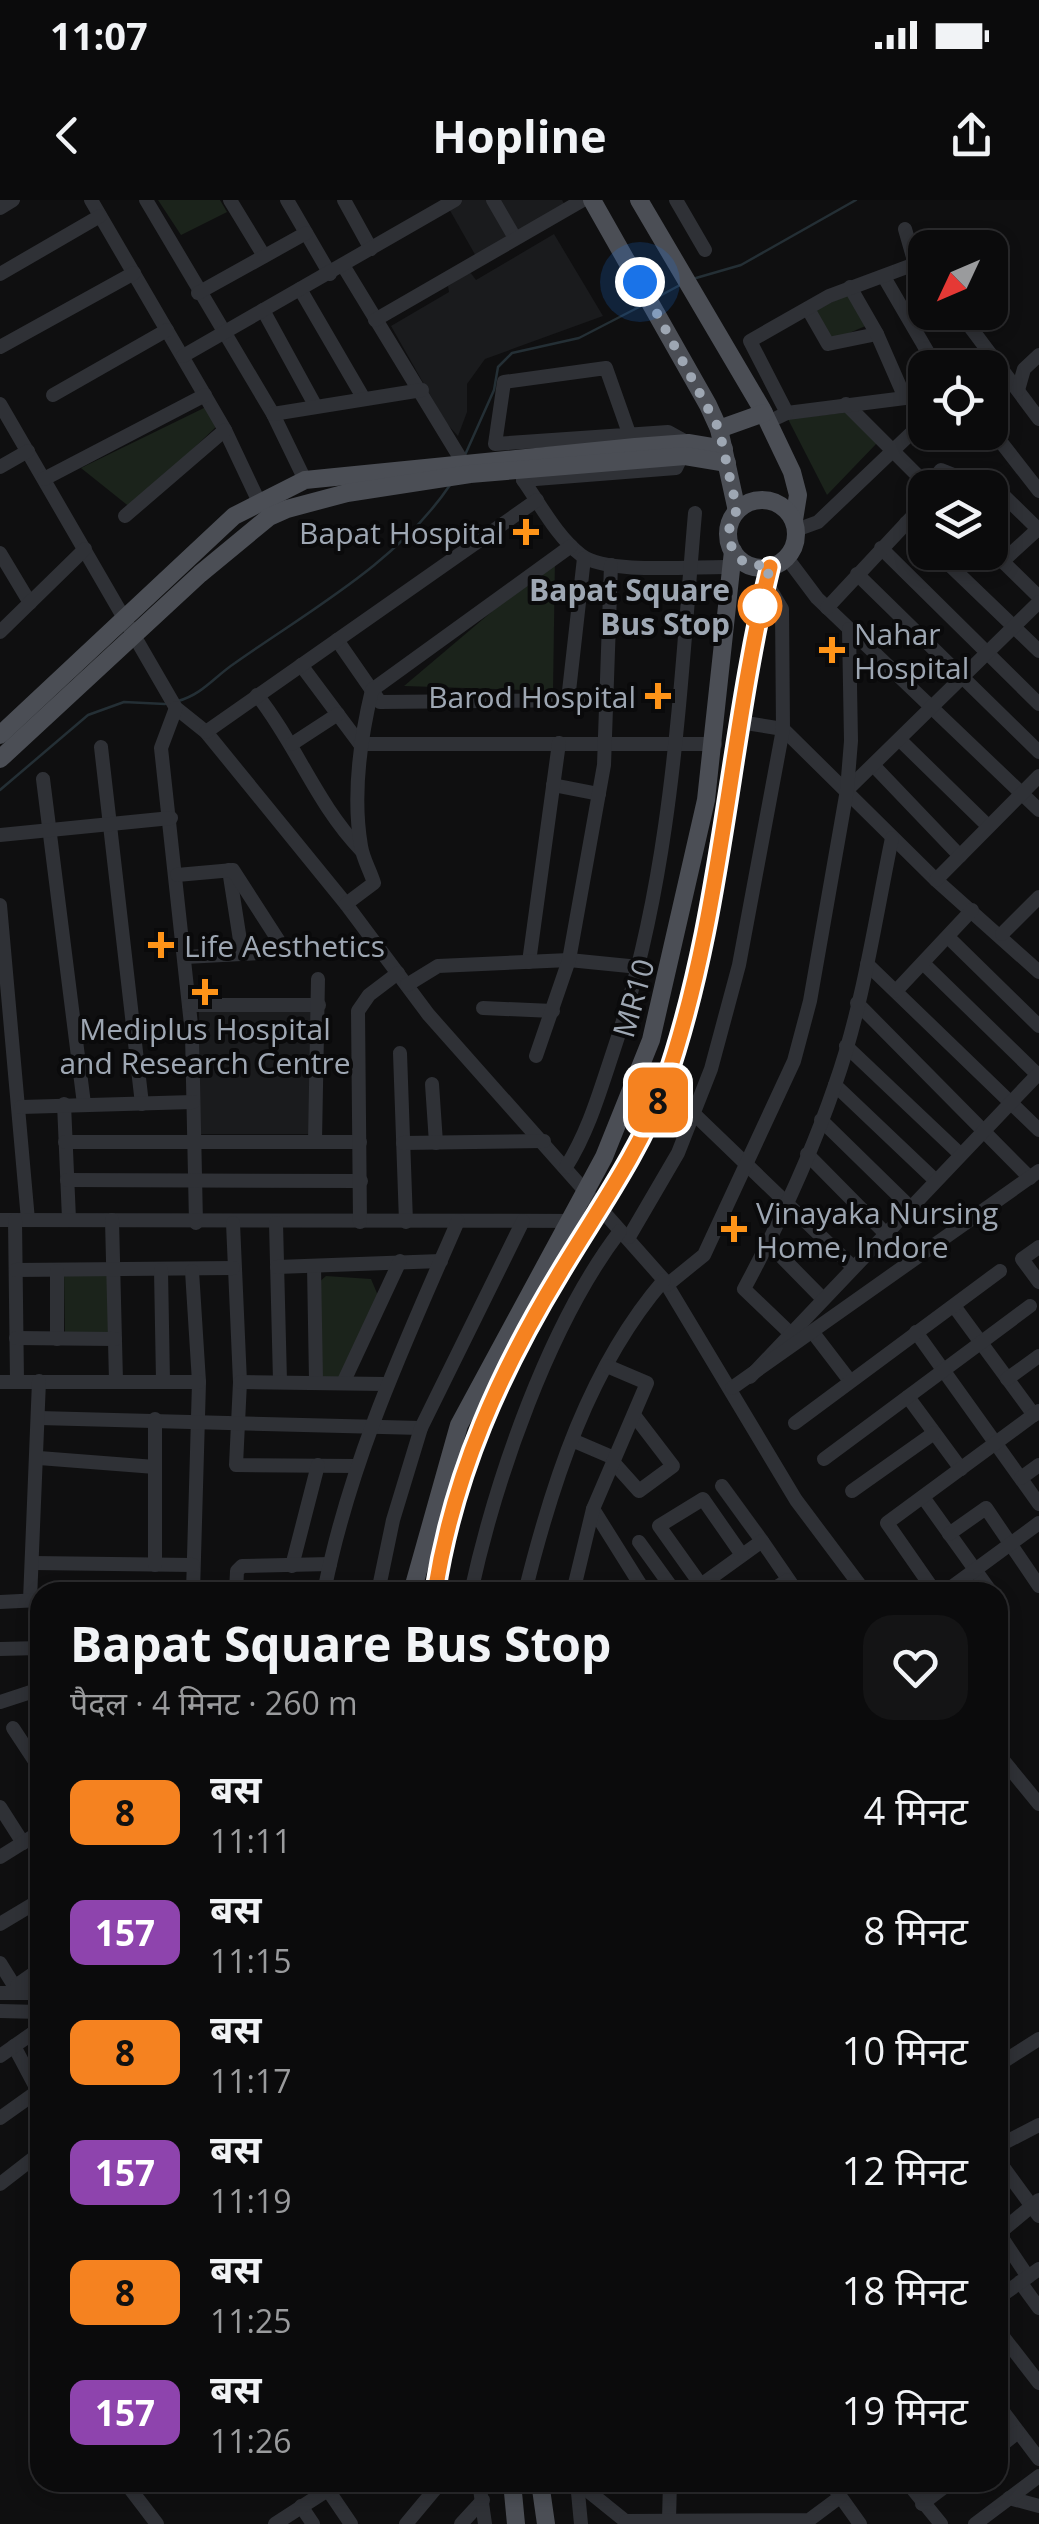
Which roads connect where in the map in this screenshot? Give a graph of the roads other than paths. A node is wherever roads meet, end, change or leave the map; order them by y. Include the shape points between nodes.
1 (13, 200) edge
2 (146, 200) edge
3 (230, 200) edge
4 (287, 200) edge
5 (455, 200) edge
6 (493, 200) edge
7 (639, 200) edge
8 (676, 200) edge
9 (582, 201) edge
10 (350, 202) edge
11 (97, 205) edge
12 (0, 208) edge
13 (906, 229) dead end
14 (306, 233) junction
15 (908, 235) edge
16 (515, 238) junction
17 (371, 249) junction
18 (706, 250) dead end
19 (264, 256) junction
20 (344, 267) junction
21 (908, 272) edge
22 (134, 273) junction
23 (0, 274) edge
24 (330, 274) junction
25 (884, 277) junction
26 (850, 287) junction
27 (300, 289) junction
28 (198, 293) junction
29 (263, 310) junction
30 (808, 310) junction
31 (375, 320) junction
32 (167, 330) junction
33 (973, 330) edge
34 (223, 333) junction
35 (877, 334) junction
36 (0, 347) edge
37 (927, 350) edge
38 (1039, 355) edge
39 (182, 356) junction
40 (422, 390) junction
41 (1018, 390) junction
42 (53, 395) dead end
43 (205, 395) junction
44 (364, 399) junction
45 (0, 404) edge
46 (846, 404) junction
47 (315, 405) junction
48 (787, 413) junction
49 (273, 414) junction
50 (766, 418) junction
51 (1039, 419) edge
52 (719, 429) junction
53 (225, 430) junction
54 (908, 435) edge
55 (630, 436) junction
56 (686, 450) junction
57 (891, 450) junction
58 (1005, 450) edge
59 (28, 451) junction
60 (726, 456) junction
61 (0, 467) edge
62 (461, 467) junction
63 (912, 470) edge
64 (44, 480) junction
65 (306, 480) junction
66 (1039, 492) edge
67 (538, 500) junction
68 (259, 502) junction
69 (1008, 506) edge
70 (737, 510) junction
71 (695, 513) dead end
72 (125, 516) dead end
73 (906, 524) edge
74 (795, 525) junction
75 (571, 546) junction
76 (881, 548) junction
77 (85, 549) junction
78 (0, 553) edge
79 (1008, 557) edge
80 (584, 558) junction
81 (787, 558) junction
82 (731, 559) junction
83 (611, 565) junction
84 (690, 566) junction
85 (1008, 567) edge
86 (955, 570) edge
87 (768, 574) junction
88 (857, 574) junction
89 (1039, 599) edge
90 (30, 603) junction
91 (828, 608) junction
92 (129, 625) junction
93 (1014, 626) junction
94 (849, 629) junction
95 (0, 632) edge
96 (337, 640) junction
97 (1039, 651) edge
98 (987, 655) junction
99 (301, 665) junction
100 (964, 678) junction
101 (372, 690) junction
102 (257, 695) junction
103 (568, 700) junction
104 (607, 700) junction
105 (1039, 704) edge
106 (176, 708) junction
107 (932, 710) junction
108 (338, 714) junction
109 (740, 722) junction
110 (783, 729) junction
111 (206, 732) junction
112 (0, 734) edge
113 (901, 741) junction
114 (559, 743) junction
115 (605, 743) junction
116 (678, 743) junction
117 (292, 744) junction
118 (360, 744) junction
119 (715, 744) junction
120 (101, 746) dead end
121 (1039, 752) edge
122 (0, 759) edge
123 (875, 766) junction
124 (1039, 776) edge
125 (43, 780) dead end
126 (553, 785) junction
127 (847, 790) junction
128 (599, 794) junction
129 (1022, 794) junction
130 (1039, 810) edge
131 (171, 818) junction
132 (110, 824) junction
133 (988, 826) junction
134 (49, 830) junction
135 (0, 835) edge
136 (892, 838) junction
137 (362, 850) junction
138 (960, 856) junction
139 (228, 870) junction
140 (176, 875) junction
141 (936, 880) junction
142 (1037, 903) edge
143 (346, 904) junction
144 (0, 905) edge
145 (972, 910) junction
146 (0, 915) edge
147 (1002, 934) junction
148 (948, 937) junction
149 (242, 954) junction
150 (184, 958) junction
151 (569, 960) junction
152 (529, 962) junction
153 (867, 964) junction
154 (924, 965) junction
155 (639, 967) junction
156 (1039, 972) edge
157 (318, 979) dead end
158 (402, 979) junction
159 (896, 992) junction
160 (857, 1003) junction
161 (319, 1005) junction
162 (190, 1006) junction
163 (484, 1008) dead end
164 (553, 1010) junction
165 (1039, 1026) edge
166 (846, 1046) junction
167 (400, 1054) dead end
168 (536, 1056) dead end
169 (1038, 1074) edge
170 (432, 1084) dead end
171 (664, 1085) junction
172 (835, 1085) junction
173 (1011, 1100) junction
174 (194, 1102) junction
175 (64, 1104) junction
176 (84, 1104) junction
177 (142, 1104) junction
178 (21, 1107) junction
179 (694, 1112) junction
180 (821, 1120) junction
181 (985, 1129) junction
182 (1039, 1130) edge
183 (194, 1139) junction
184 (315, 1141) junction
185 (544, 1141) junction
186 (64, 1142) junction
187 (360, 1142) junction
188 (402, 1143) junction
189 (436, 1143) junction
190 (807, 1154) junction
191 (960, 1154) junction
192 (749, 1164) junction
193 (566, 1167) junction
194 (1034, 1174) edge
195 (67, 1180) junction
196 (935, 1180) junction
197 (361, 1181) junction
198 (196, 1182) junction
199 (585, 1190) junction
200 (786, 1201) junction
201 (910, 1207) junction
202 (595, 1214) junction
203 (69, 1219) junction
204 (14, 1220) edge
205 (112, 1220) junction
206 (567, 1220) junction
207 (458, 1221) junction
208 (522, 1221) junction
209 (360, 1222) junction
210 (406, 1222) junction
211 (196, 1223) junction
212 (233, 1223) junction
213 (276, 1223) junction
214 (885, 1233) junction
215 (624, 1234) junction
216 (768, 1244) junction
217 (1039, 1247) edge
218 (400, 1261) junction
219 (440, 1261) junction
220 (314, 1266) junction
221 (277, 1267) junction
222 (853, 1267) junction
223 (234, 1268) junction
224 (16, 1270) junction
225 (161, 1270) junction
226 (1000, 1270) dead end
227 (56, 1271) junction
228 (114, 1271) junction
229 (192, 1271) junction
230 (1039, 1282) edge
231 (665, 1283) junction
232 (822, 1298) junction
233 (954, 1306) junction
234 (1030, 1306) dead end
235 (788, 1332) junction
236 (916, 1332) junction
237 (814, 1334) junction
238 (16, 1338) junction
239 (57, 1339) junction
240 (115, 1340) junction
241 (981, 1344) junction
242 (1039, 1356) edge
243 (607, 1366) junction
244 (943, 1371) junction
245 (750, 1377) junction
246 (1007, 1379) junction
247 (316, 1380) junction
248 (16, 1381) junction
249 (40, 1381) junction
250 (116, 1381) junction
251 (163, 1381) junction
252 (280, 1381) junction
253 (344, 1381) junction
254 (850, 1381) junction
255 (0, 1382) edge
256 (199, 1382) junction
257 (240, 1382) junction
258 (385, 1384) junction
259 (732, 1388) junction
260 (908, 1397) junction
261 (1036, 1413) edge
262 (634, 1415) junction
263 (39, 1418) junction
264 (155, 1419) junction
265 (200, 1421) junction
266 (795, 1423) dead end
267 (235, 1424) junction
268 (370, 1425) junction
269 (421, 1428) junction
270 (934, 1433) junction
271 (572, 1440) junction
272 (995, 1444) junction
273 (38, 1458) junction
274 (824, 1459) dead end
275 (614, 1460) junction
276 (318, 1465) junction
277 (1039, 1465) edge
278 (355, 1466) junction
279 (155, 1467) junction
280 (960, 1469) junction
281 (1021, 1478) junction
282 (722, 1486) dead end
283 (852, 1492) dead end
284 (923, 1496) junction
285 (1039, 1504) edge
286 (593, 1510) junction
287 (1039, 1523) edge
288 (949, 1534) junction
289 (762, 1541) junction
290 (640, 1542) dead end
291 (1010, 1545) junction
292 (742, 1555) junction
293 (34, 1562) junction
294 (155, 1564) junction
295 (193, 1564) junction
296 (330, 1564) junction
297 (292, 1566) junction
298 (976, 1571) junction
299 (35, 1582) edge
300 (194, 1582) edge
301 (238, 1582) edge
302 (326, 1582) edge
303 (380, 1582) edge
304 (415, 1582) edge
305 (440, 1582) edge
306 (474, 1582) edge
307 (528, 1582) edge
308 (575, 1582) edge
309 (636, 1582) edge
310 (668, 1582) edge
311 (700, 1582) edge
312 (711, 1582) edge
313 (790, 1582) edge
314 (858, 1582) edge
315 (928, 1582) edge
316 (960, 1582) edge
317 (984, 1582) edge
318 (1039, 1586) edge
319 (30, 1600) edge
320 (0, 1602) edge
321 (30, 1648) edge
322 (0, 1649) edge
323 (30, 1693) edge
324 (0, 1702) edge
325 (13, 1728) dead end
326 (30, 1753) edge
327 (1008, 1766) edge
328 (1039, 1804) edge
329 (0, 1807) edge
330 (30, 1838) edge
331 (22, 1843) junction
332 (0, 1857) edge
333 (30, 1906) edge
334 (0, 1924) edge
335 (0, 1963) edge
336 (30, 1978) edge
337 (18, 1988) junction
338 (30, 1990) edge
339 (0, 1992) edge
340 (0, 2012) edge
341 (30, 2012) edge
342 (30, 2035) edge
343 (1039, 2038) edge
344 (14, 2046) junction
345 (0, 2056) edge
346 (1008, 2058) edge
347 (30, 2076) edge
348 (30, 2099) edge
349 (0, 2118) edge
350 (1039, 2125) edge
351 (1008, 2141) edge
352 (30, 2161) edge
353 (1008, 2172) edge
354 (0, 2184) edge
355 (1036, 2207) edge
356 (1008, 2226) edge
357 (1008, 2247) edge
358 (1029, 2276) edge
359 (1008, 2291) edge
360 (1039, 2308) edge
361 (1008, 2343) edge
362 (1039, 2383) edge
363 (1008, 2418) edge
364 (1018, 2432) junction
365 (1008, 2440) edge
366 (1039, 2460) edge
367 (1039, 2476) edge
368 (133, 2492) edge
369 (324, 2492) edge
370 (337, 2492) edge
371 (433, 2492) edge
372 (481, 2492) edge
373 (513, 2492) edge
374 (541, 2492) edge
375 (578, 2492) edge
376 (589, 2492) edge
377 (670, 2492) edge
378 (837, 2492) edge
379 (914, 2492) edge
380 (938, 2492) edge
381 (840, 2496) junction
382 (1009, 2498) junction
383 (483, 2500) junction
384 (922, 2504) junction
385 (301, 2506) junction
386 (1039, 2506) edge
387 (670, 2519) junction
388 (627, 2523) edge
389 (157, 2524) edge
390 (275, 2524) edge
391 (313, 2524) edge
392 (350, 2524) edge
393 (406, 2524) edge
394 (460, 2524) edge
395 (485, 2524) edge
396 (516, 2524) edge
397 (546, 2524) edge
398 (581, 2524) edge
399 (860, 2524) edge
400 (942, 2524) edge
401 (975, 2524) edge

1 - 12 street
2 - 28 street
3 - 19 street
4 - 14 street
5 - 17 street
6 - 16 street
7 - 50 main road
8 - 18 street
9 - 16 street
9 - 52 main road via 647,295
10 - 17 street
11 - 22 street
11 - 23 street
13 - 15 street
14 - 19 street
14 - 24 street
16 - 31 street
17 - 20 street
19 - 28 street
20 - 24 street
20 - 31 street
21 - 25 street
22 - 32 street
22 - 36 street
24 - 27 street
25 - 26 street
25 - 37 street
26 - 30 street
26 - 35 street
27 - 29 street
27 - 44 street
28 - 34 street
29 - 34 street
29 - 47 street
30 - 35 street via 828,344
30 - 48 street via 750,341
31 - 40 street
32 - 39 street
32 - 42 street
33 - 41 street
34 - 39 street
34 - 49 street
35 - 46 street via 905,398
38 - 41 street via 1024,369
39 - 43 street
40 - 44 street
40 - 62 street
41 - 51 street
43 - 53 street
43 - 64 street
44 - 47 street
45 - 59 street
46 - 48 street
46 - 57 street
47 - 49 street
48 - 50 street
49 - 65 street
50 - 52 main road
50 - 74 main road via 792,472
52 - 60 main road
53 - 68 street
53 - 72 street
54 - 57 street
55 - 55 street via 495,444 504,382 606,368
55 - 56 street via 668,432
56 - 60 main road
56 - 62 main road
56 - 67 street via 676,468 523,480
57 - 63 street
57 - 74 street via 818,522
58 - 66 street
59 - 61 street
59 - 64 street
60 - 70 main road
62 - 65 main road
62 - 92 main road via 310,500 269,518
64 - 77 street
65 - 68 main road
67 - 75 street
67 - 96 street
68 - 92 main road via 234,516
69 - 79 street via 1038,529
70 - 74 main road via 763,500 781,505
70 - 82 main road via 728,531
71 - 84 street
73 - 76 street
74 - 81 main road
75 - 80 street
75 - 101 street
76 - 88 street
76 - 98 street
77 - 90 street
77 - 92 street
78 - 90 street
80 - 83 street
80 - 103 street
81 - 87 main road
81 - 91 street
82 - 84 street
82 - 87 main road
82 - 119 main road, MR10
83 - 84 street
83 - 104 street
84 - 116 street
85 - 89 street
86 - 93 street
87 - 109 main road, MR10
87 - 110 street via 782,608
88 - 91 street
88 - 100 street
89 - 93 street
90 - 95 street
91 - 94 street
92 - 106 street
92 - 112 main road
92 - 122 main road
93 - 97 street
93 - 98 street
94 - 107 street
94 - 127 street
96 - 99 street
96 - 101 street
98 - 100 street
98 - 105 street
99 - 102 street
99 - 108 street
100 - 107 street
100 - 121 street
101 - 103 street via 380,702
101 - 118 street
102 - 111 street
102 - 117 street
103 - 104 street
104 - 115 street
106 - 111 street
106 - 131 street via 162,748
107 - 113 street
107 - 129 street
108 - 117 street
108 - 118 street
109 - 110 street
109 - 171 main road, MR10 via 694,984
110 - 127 street
110 - 179 street via 739,965
111 - 143 street
113 - 123 street
113 - 133 street
114 - 115 street
114 - 118 street
114 - 126 street
115 - 116 street
115 - 128 street
116 - 119 street
116 - 155 street
117 - 137 street via 336,822
118 - 137 street
119 - 199 main road, MR10 via 652,1040
120 - 132 street
123 - 127 street
123 - 138 street
124 - 129 street
125 - 134 street
126 - 128 street
126 - 152 street
127 - 136 street
127 - 192 street via 798,1046
128 - 151 street
129 - 130 street
129 - 133 street
131 - 132 street
131 - 140 street
132 - 134 street
132 - 177 street
133 - 138 street
134 - 135 street
134 - 176 street
136 - 141 street
136 - 153 street
137 - 143 street via 374,883
138 - 141 street
139 - 140 street
139 - 149 street
139 - 149 street via 282,946 278,952
140 - 150 street
141 - 145 street
142 - 147 street
143 - 158 street
144 - 146 street
145 - 147 street
145 - 148 street
146 - 178 street
147 - 156 street
148 - 154 street
148 - 165 street
149 - 150 street
150 - 162 street
151 - 152 street
151 - 155 street
151 - 164 street
152 - 158 street via 438,966
153 - 159 street
153 - 160 street
154 - 159 street
154 - 169 street
155 - 193 street via 584,1139
157 - 161 street
158 - 185 street
158 - 187 street via 369,996 358,1012
159 - 173 street
160 - 166 street
160 - 181 street
161 - 162 street
161 - 184 street
162 - 174 street
163 - 164 street
164 - 168 street
166 - 172 street
166 - 191 street
167 - 188 street
169 - 173 street
170 - 189 street
171 - 179 street
171 - 202 main road, MR10
172 - 180 street
172 - 196 street
173 - 181 street
173 - 182 street
174 - 177 street
174 - 183 street
175 - 176 street
175 - 178 street
175 - 186 street
176 - 177 street
178 - 204 street
179 - 192 street
179 - 215 street via 678,1153
180 - 190 street
180 - 201 street
181 - 191 street
181 - 194 street
183 - 184 street
183 - 186 street
183 - 198 street
184 - 187 street
185 - 189 street
185 - 193 street
186 - 195 street
187 - 197 street
188 - 189 street
188 - 210 street
190 - 200 street
190 - 214 street
191 - 196 street
192 - 200 street
192 - 231 street via 704,1254
193 - 199 street
194 - 237 street
195 - 198 street
195 - 203 street
196 - 201 street
197 - 198 street
197 - 209 street
198 - 211 street
199 - 202 street
199 - 206 main road, MR10
200 - 216 street
200 - 222 street
201 - 214 street
202 - 206 street
202 - 215 street
202 - 305 main road, MR10 via 480,1422 457,1489
203 - 204 street
203 - 205 street
204 - 224 street
205 - 211 street
205 - 228 street
206 - 208 street
206 - 304 main road, MR10 via 458,1425
207 - 208 street
207 - 210 street
207 - 219 street
208 - 269 street
209 - 210 street
209 - 213 street
211 - 212 street
212 - 213 street
212 - 223 street
213 - 221 street
214 - 222 street
215 - 231 street
215 - 306 street via 592,1268 532,1398
216 - 232 street
216 - 235 street via 744,1288
217 - 230 street via 1022,1259
218 - 219 street
218 - 220 street
218 - 253 street
219 - 258 street
220 - 221 street
220 - 247 street
221 - 252 street
222 - 232 street
223 - 229 street
223 - 257 street
224 - 227 street
224 - 238 street
225 - 228 street
225 - 229 street
225 - 251 street
226 - 233 street
227 - 228 street
227 - 239 street
228 - 240 street
229 - 256 street
231 - 243 street via 639,1309
231 - 259 street
232 - 235 street
233 - 236 street
233 - 241 street
234 - 241 street
235 - 245 street
236 - 244 street
236 - 254 street
237 - 245 street
237 - 254 street
238 - 239 street
238 - 248 street
239 - 240 street
240 - 250 street
241 - 244 street
241 - 246 street
242 - 246 street
243 - 262 street via 648,1383
243 - 271 street
244 - 260 street
244 - 272 street
245 - 259 street
246 - 261 street
247 - 252 street
247 - 253 street
248 - 249 street
248 - 255 street
249 - 250 street
249 - 263 street
250 - 251 street
251 - 256 street
252 - 257 street
253 - 258 street
254 - 266 street
256 - 265 street
257 - 267 street
258 - 268 street
259 - 314 street via 796,1500
260 - 270 street
260 - 274 street
261 - 272 street
262 - 275 street
262 - 275 street via 673,1466 639,1490
263 - 264 street
263 - 273 street
264 - 265 street
264 - 279 street
265 - 267 street
265 - 295 street
267 - 268 street
267 - 276 street via 236,1465
268 - 269 street
268 - 278 street
269 - 303 street
270 - 280 street
270 - 283 street
271 - 275 street
271 - 307 street
272 - 280 street
272 - 281 street
273 - 279 street
273 - 293 street
275 - 286 street
276 - 278 street
276 - 297 street
277 - 281 street
278 - 296 street
279 - 294 street
280 - 284 street
281 - 285 street
282 - 289 street
284 - 288 street
284 - 315 street via 887,1523
286 - 308 street
286 - 309 street
287 - 291 street
288 - 291 street via 986,1508
288 - 298 street
289 - 292 street
289 - 313 street
290 - 310 street
291 - 298 street
291 - 318 street
292 - 311 street via 704,1499 658,1526
292 - 312 street
293 - 294 street
293 - 299 street
294 - 295 street
295 - 300 street
296 - 297 street
296 - 302 street
297 - 301 street via 240,1567
298 - 316 street
298 - 317 street
319 - 320 street
321 - 322 street
323 - 324 street
325 - 326 street
327 - 328 street
329 - 331 street
330 - 331 street
331 - 332 street
333 - 334 street
335 - 337 street
336 - 337 street
337 - 338 street
337 - 339 street
339 - 340 street
340 - 341 street
342 - 344 street
343 - 346 street
344 - 345 street
344 - 347 street
348 - 349 street
350 - 351 street
352 - 354 street
353 - 355 street
355 - 356 street
357 - 358 street
358 - 359 street
358 - 360 street
361 - 362 street
363 - 364 street
364 - 365 street
364 - 366 street
367 - 382 street
368 - 389 street
369 - 385 street
370 - 392 street
371 - 393 street
372 - 383 street
373 - 396 main road
374 - 397 main road
375 - 398 street
376 - 388 street
377 - 387 street
378 - 381 street
379 - 384 street
380 - 384 street
381 - 387 street via 808,2520
381 - 399 street
382 - 386 street
382 - 401 street
383 - 394 street
383 - 395 street
384 - 400 street
385 - 390 street
385 - 391 street
387 - 388 street

